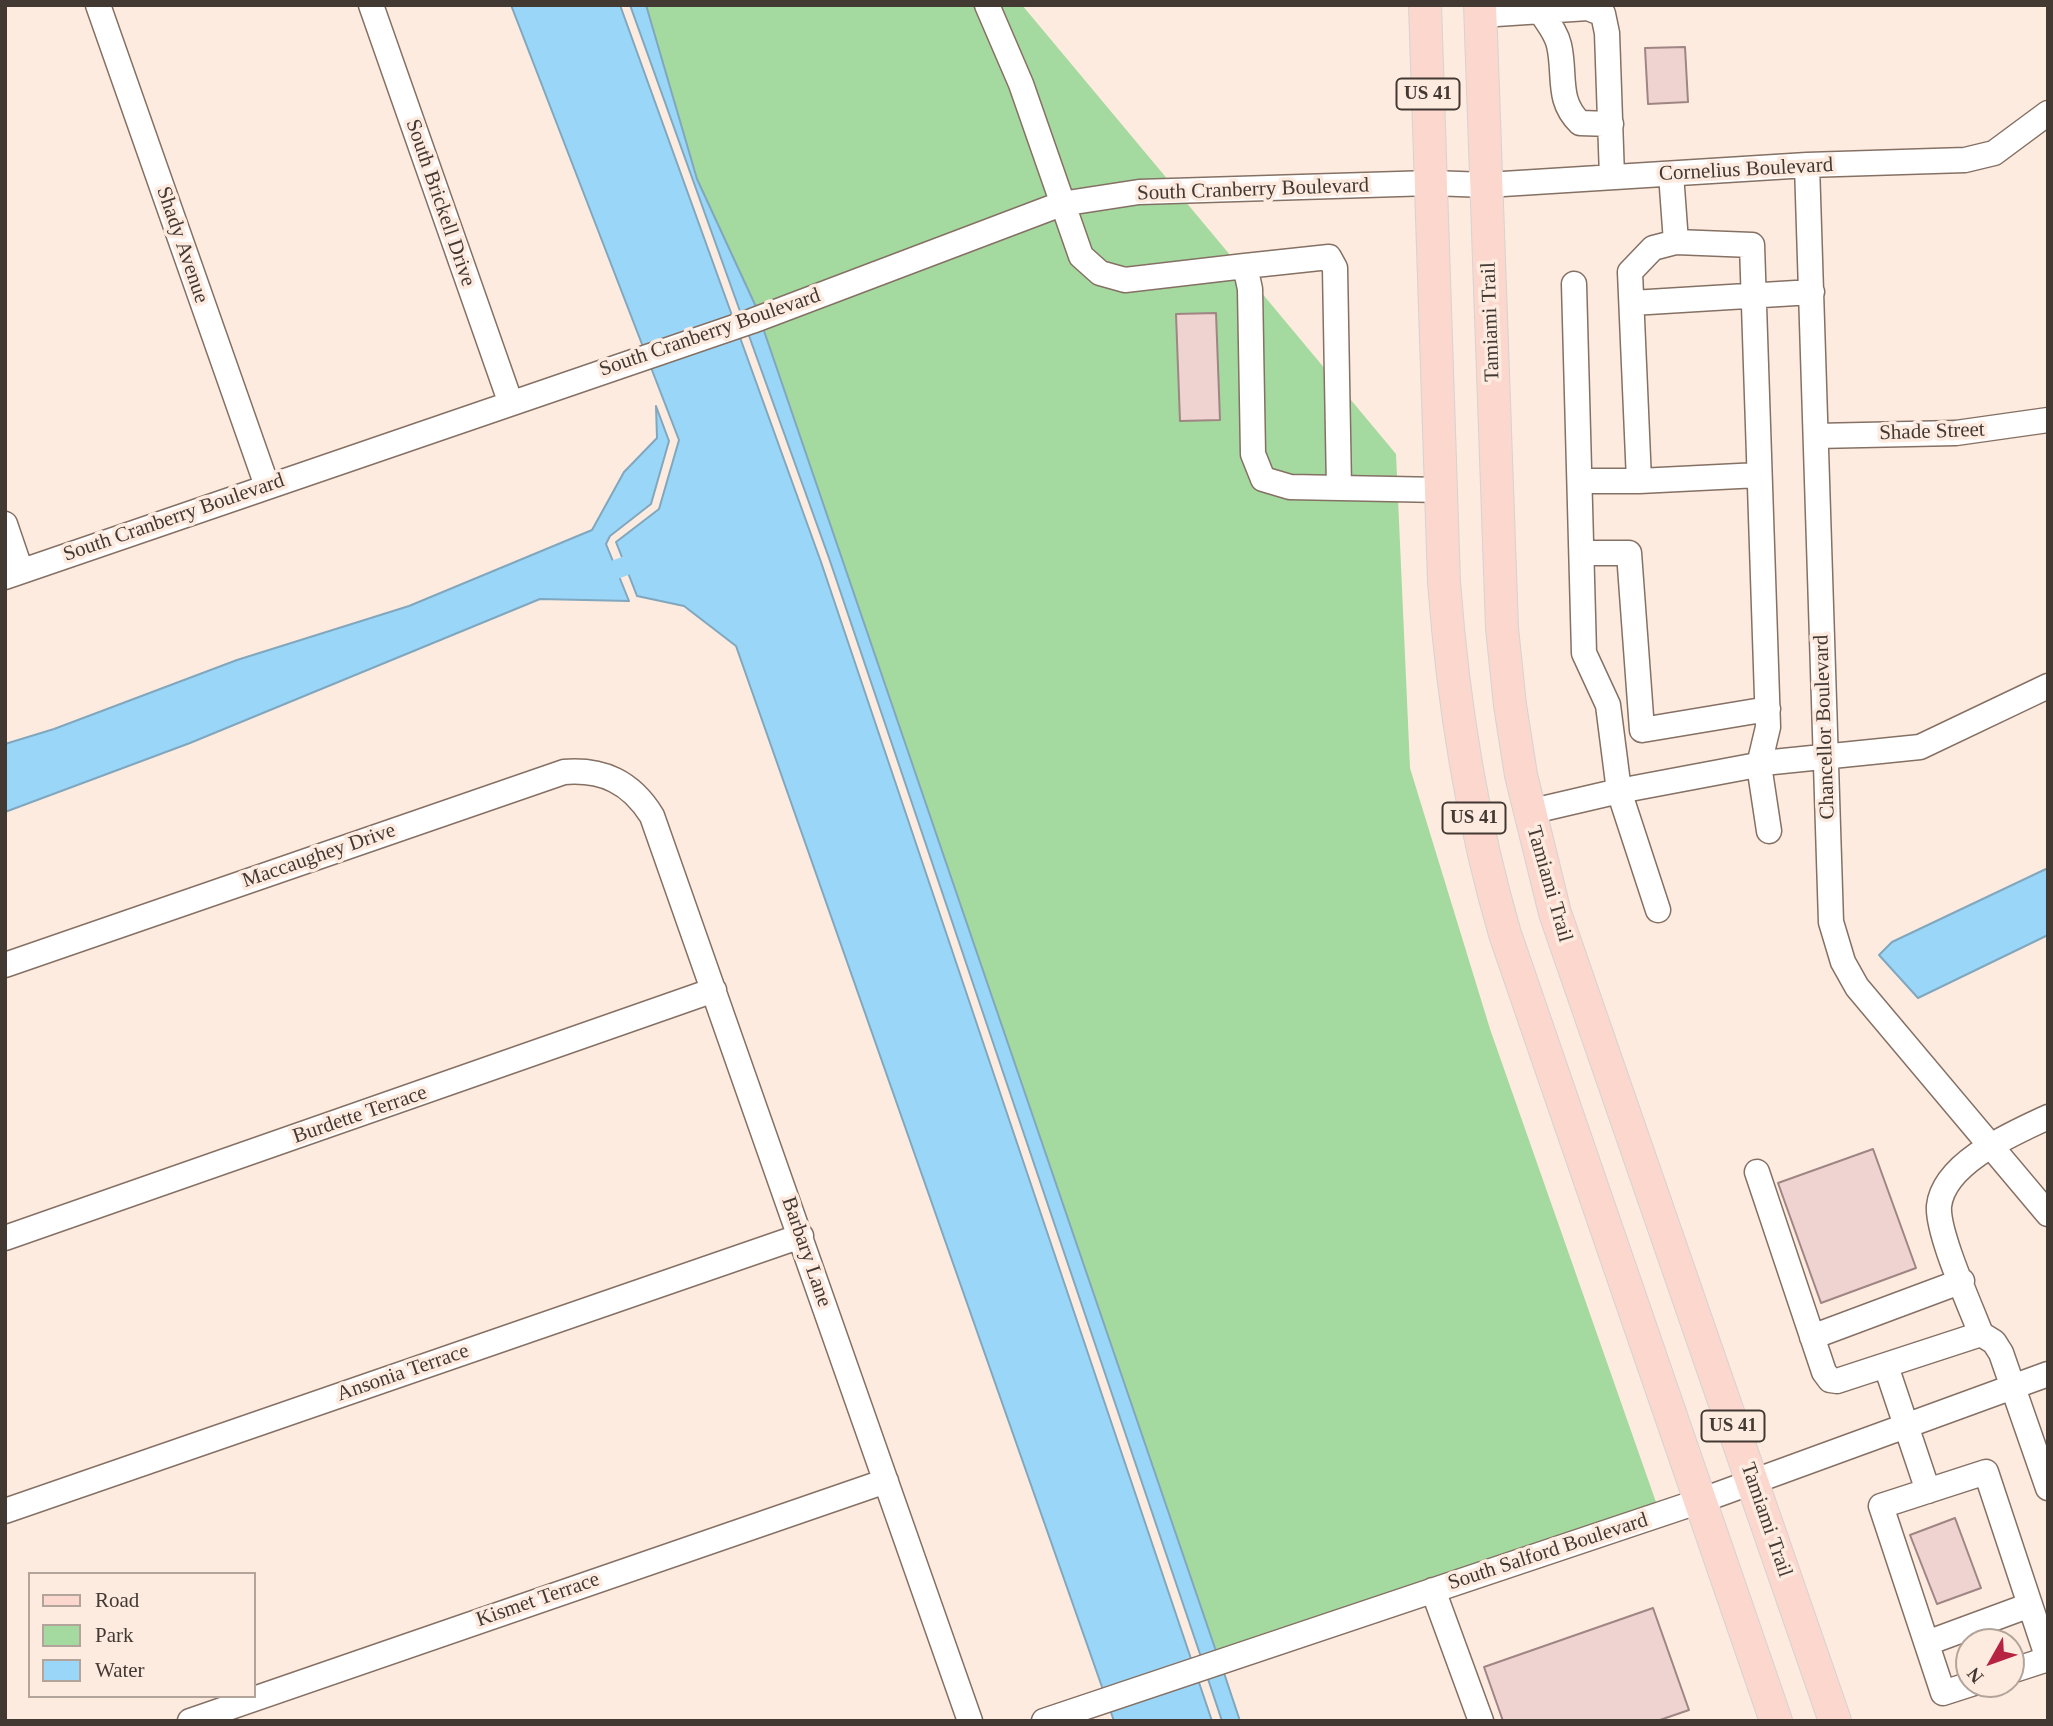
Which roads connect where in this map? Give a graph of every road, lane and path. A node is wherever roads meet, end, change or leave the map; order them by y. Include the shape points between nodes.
1 (98, 5) edge
2 (371, 5) edge
3 (987, 5) edge
4 (1425, 5) edge
5 (1480, 10) edge
6 (1540, 11) junction
7 (2048, 113) edge
8 (1611, 124) junction
9 (1807, 165) junction
10 (1671, 174) junction
11 (1612, 177) junction
12 (1431, 183) junction
13 (1487, 185) junction
14 (1061, 204) junction
15 (1676, 242) junction
16 (1245, 266) junction
17 (1574, 284) dead end
18 (1812, 292) junction
19 (1753, 296) junction
20 (1632, 303) junction
21 (510, 401) junction
22 (2048, 421) edge
23 (1815, 436) junction
24 (1759, 475) junction
25 (1580, 481) junction
26 (1639, 481) junction
27 (267, 486) junction
28 (1339, 488) junction
29 (1441, 490) junction
30 (5, 524) edge
31 (1582, 553) junction
32 (13, 574) edge
33 (2048, 686) edge
34 (1768, 709) junction
35 (1826, 754) junction
36 (1759, 765) junction
37 (632, 789) joint
38 (1619, 791) junction
39 (1529, 812) junction
40 (1769, 831) dead end
41 (1658, 910) dead end
42 (5, 965) edge
43 (714, 990) junction
44 (2048, 1116) edge
45 (1990, 1144) junction
46 (1757, 1172) dead end
47 (2048, 1214) edge
48 (801, 1236) junction
49 (5, 1238) edge
50 (1962, 1281) junction
51 (1981, 1334) junction
52 (1812, 1336) junction
53 (1886, 1366) junction
54 (2048, 1374) edge
55 (2013, 1387) junction
56 (1909, 1427) junction
57 (886, 1481) junction
58 (1753, 1482) junction
59 (2048, 1489) edge
60 (1928, 1491) junction
61 (1700, 1501) junction
62 (5, 1511) edge
63 (1433, 1590) junction
64 (2038, 1614) edge
65 (1927, 1643) junction
66 (2025, 1666) edge
67 (1955, 1689) edge
68 (190, 1721) edge
69 (970, 1721) edge
70 (1044, 1721) edge
71 (1481, 1721) edge
72 (1776, 1721) edge
73 (1835, 1721) edge

1 - 27 street, Shady Avenue
2 - 21 street, South Brickell Drive
3 - 14 street via 1021,84
4 - 12 main road, US 41
5 - 6 street
5 - 13 main road, Tamiami Trail / US 41
6 - 8 street via 1559,45 1563,99 1570,113 1580,123
6 - 8 street via 1588,8 1603,14
7 - 9 street, Cornelius Boulevard via 1994,153 1965,160
8 - 11 street
9 - 10 street, Cornelius Boulevard
9 - 18 street, Chancellor Boulevard
10 - 11 street, Cornelius Boulevard
10 - 15 street
11 - 13 street, Cornelius Boulevard
12 - 13 street, Cornelius Boulevard
12 - 14 street, South Cranberry Boulevard via 1139,192
12 - 29 main road, US 41
13 - 39 main road, Tamiami Trail / US 41 via 1502,628
14 - 16 street via 1082,256 1100,273 1125,280
14 - 21 street, South Cranberry Boulevard via 752,321
15 - 19 street via 1752,245
15 - 20 street via 1653,248 1630,272
16 - 28 street via 1250,289 1253,454 1258,466 1264,479 1290,486
16 - 28 street via 1329,257 1335,268
17 - 25 street
18 - 19 street
18 - 23 street, Chancellor Boulevard
19 - 20 street
19 - 24 street
20 - 26 street
21 - 27 street, South Cranberry Boulevard
22 - 23 street, Shade Street via 1956,433
23 - 35 street, Chancellor Boulevard
24 - 26 street
24 - 34 street
25 - 26 street
25 - 31 street
27 - 32 street, South Cranberry Boulevard
28 - 29 street
29 - 61 main road, US 41 via 1451,669 1483,861 1504,934
30 - 32 street
31 - 34 street via 1629,553 1642,730
31 - 38 street via 1584,653 1608,705
33 - 35 street via 1920,747
34 - 36 street
35 - 36 street
35 - 45 street, Chancellor Boulevard via 1831,922 1843,962 1857,987
36 - 38 street
36 - 40 street
37 - 42 street, Maccaughey Drive via 599,773 564,772
37 - 43 street, Barbary Lane via 652,816
38 - 39 street
38 - 41 street
39 - 58 main road, Tamiami Trail / US 41 via 1555,914
43 - 48 street, Barbary Lane
43 - 49 street, Burdette Terrace
44 - 45 street
45 - 47 street, Chancellor Boulevard
45 - 50 street via 1958,1172 1941,1197 1940,1220
46 - 52 street
48 - 57 street, Barbary Lane
48 - 62 street, Ansonia Terrace
50 - 51 street
50 - 52 street
51 - 53 street
51 - 55 street via 1997,1347
52 - 53 street via 1830,1380
53 - 56 street
54 - 55 street, South Salford Boulevard
55 - 56 street, South Salford Boulevard
55 - 59 street
56 - 58 street, South Salford Boulevard
56 - 60 street
57 - 68 street, Kismet Terrace
57 - 69 street, Barbary Lane
58 - 61 street, South Salford Boulevard
58 - 73 main road, Tamiami Trail / US 41
60 - 64 street via 1986,1472
60 - 65 street via 1881,1506
61 - 63 street, South Salford Boulevard
61 - 72 main road, US 41
63 - 70 street, South Salford Boulevard
63 - 71 street
64 - 65 street
64 - 66 street via 2048,1659
65 - 67 street via 1943,1693

